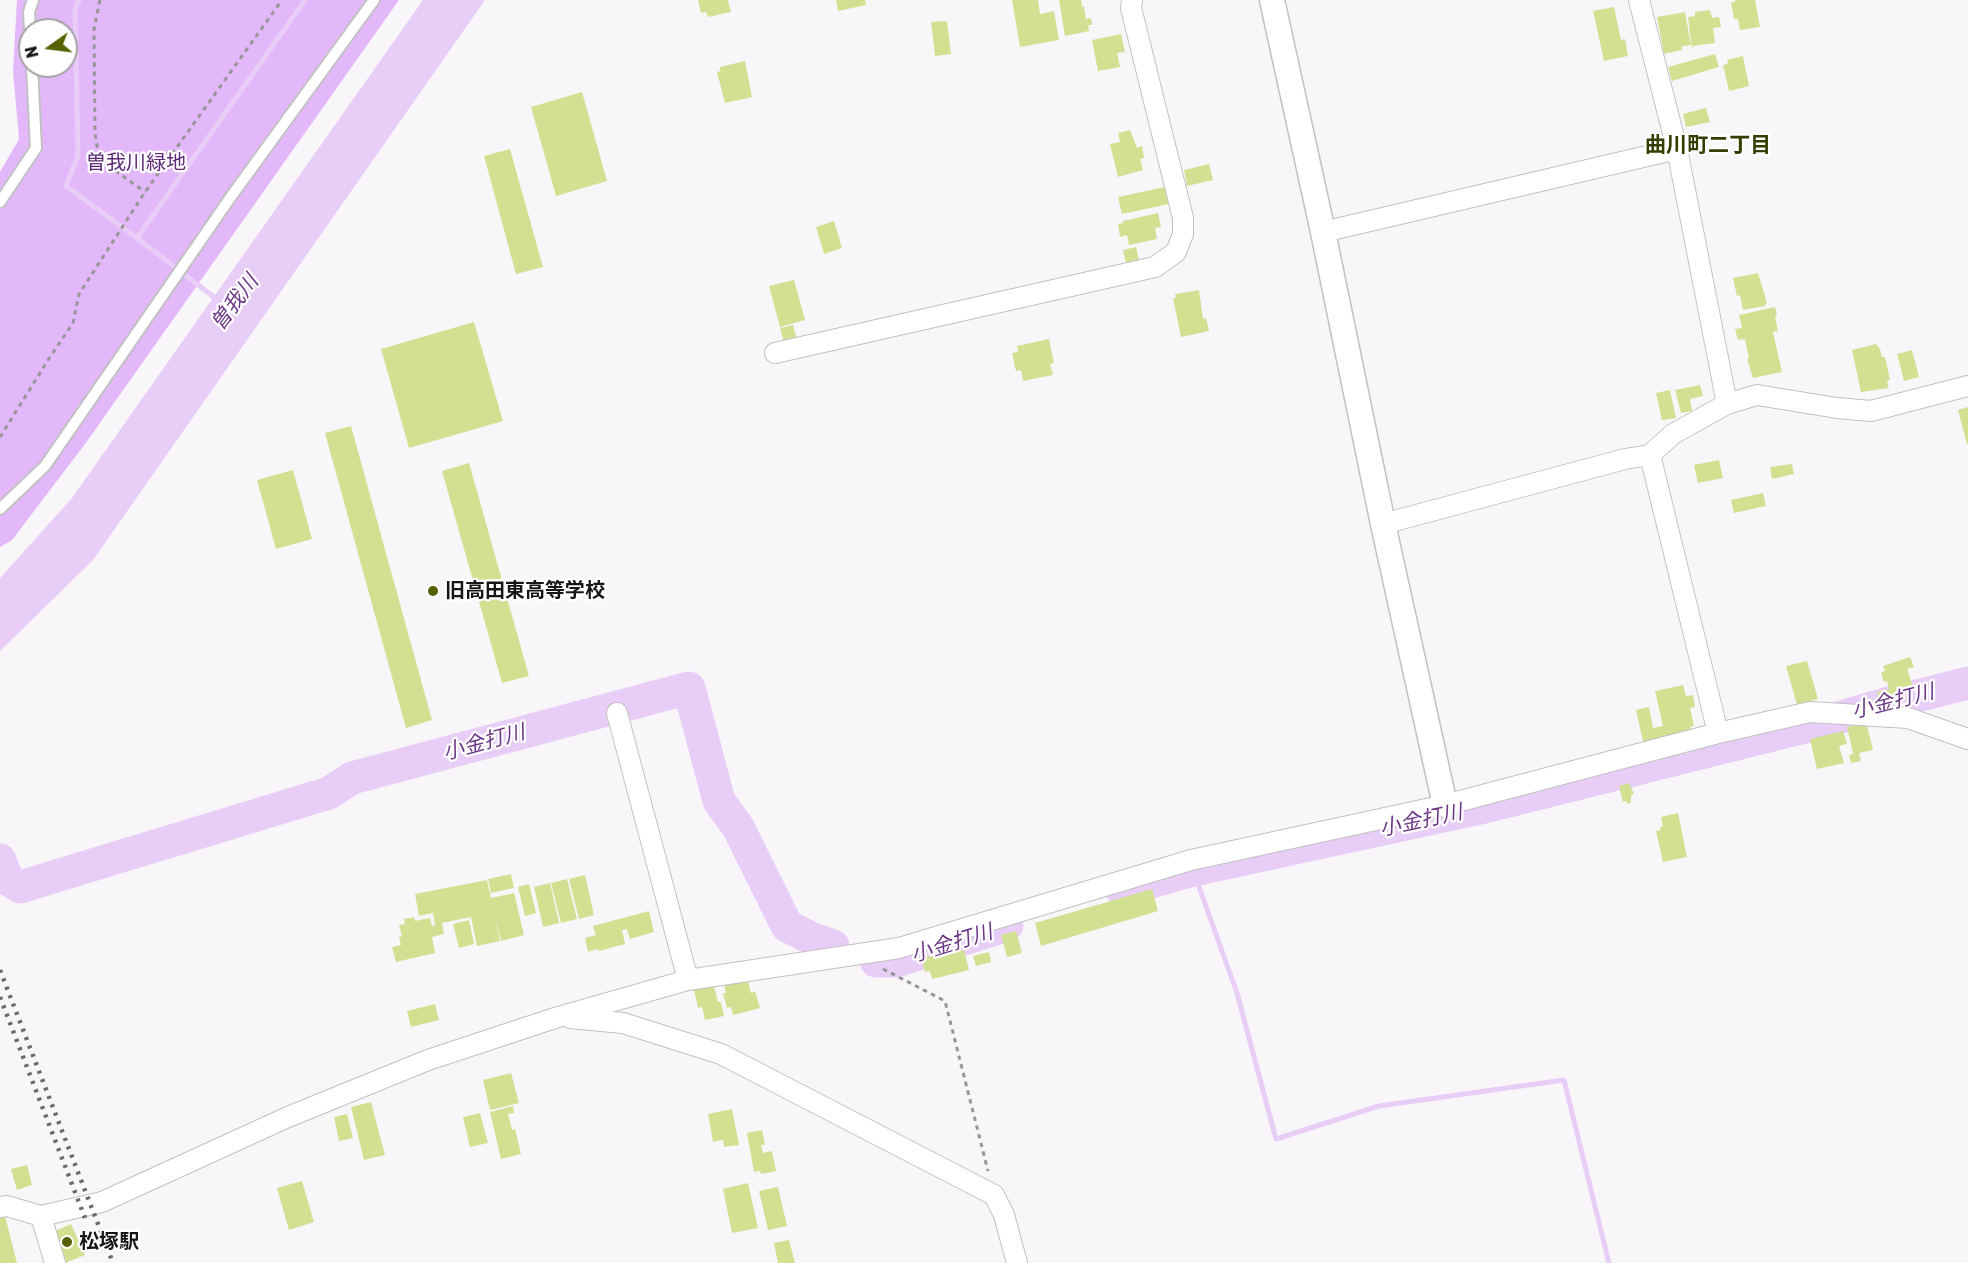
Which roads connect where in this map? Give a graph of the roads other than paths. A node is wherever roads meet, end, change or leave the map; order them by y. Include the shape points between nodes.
1 (33, 0) edge
2 (374, 0) edge
3 (1132, 0) edge
4 (1272, 0) edge
5 (1639, 0) edge
6 (29, 18) edge
7 (33, 78) edge
8 (1677, 149) junction
9 (0, 202) edge
10 (1323, 232) junction
11 (775, 353) dead end
12 (1968, 386) edge
13 (1727, 404) junction
14 (1650, 455) junction
15 (0, 509) edge
16 (1383, 524) junction
17 (617, 713) dead end
18 (1718, 733) junction
19 (1968, 739) edge
20 (1445, 805) junction
21 (688, 980) junction
22 (558, 1017) junction
23 (0, 1207) edge
24 (40, 1216) junction
25 (54, 1263) edge
26 (1017, 1263) edge

1 - 6 lane
2 - 15 lane via 230,198 45,466
3 - 11 street via 1183,218 1183,234 1176,252 1155,267
4 - 10 street
5 - 8 street
7 - 9 lane via 36,148
8 - 10 street
8 - 13 street
10 - 16 street
12 - 13 street via 1871,411 1757,395
13 - 14 street via 1673,434
14 - 16 street
14 - 18 street
16 - 20 street
17 - 21 street
18 - 19 street via 1810,712 1908,718
18 - 20 street
20 - 21 street via 1191,860 899,948
21 - 22 street
22 - 24 street via 428,1060 288,1117 102,1202
22 - 26 street via 623,1023 721,1054 994,1195 1004,1215
23 - 24 street
24 - 25 street

